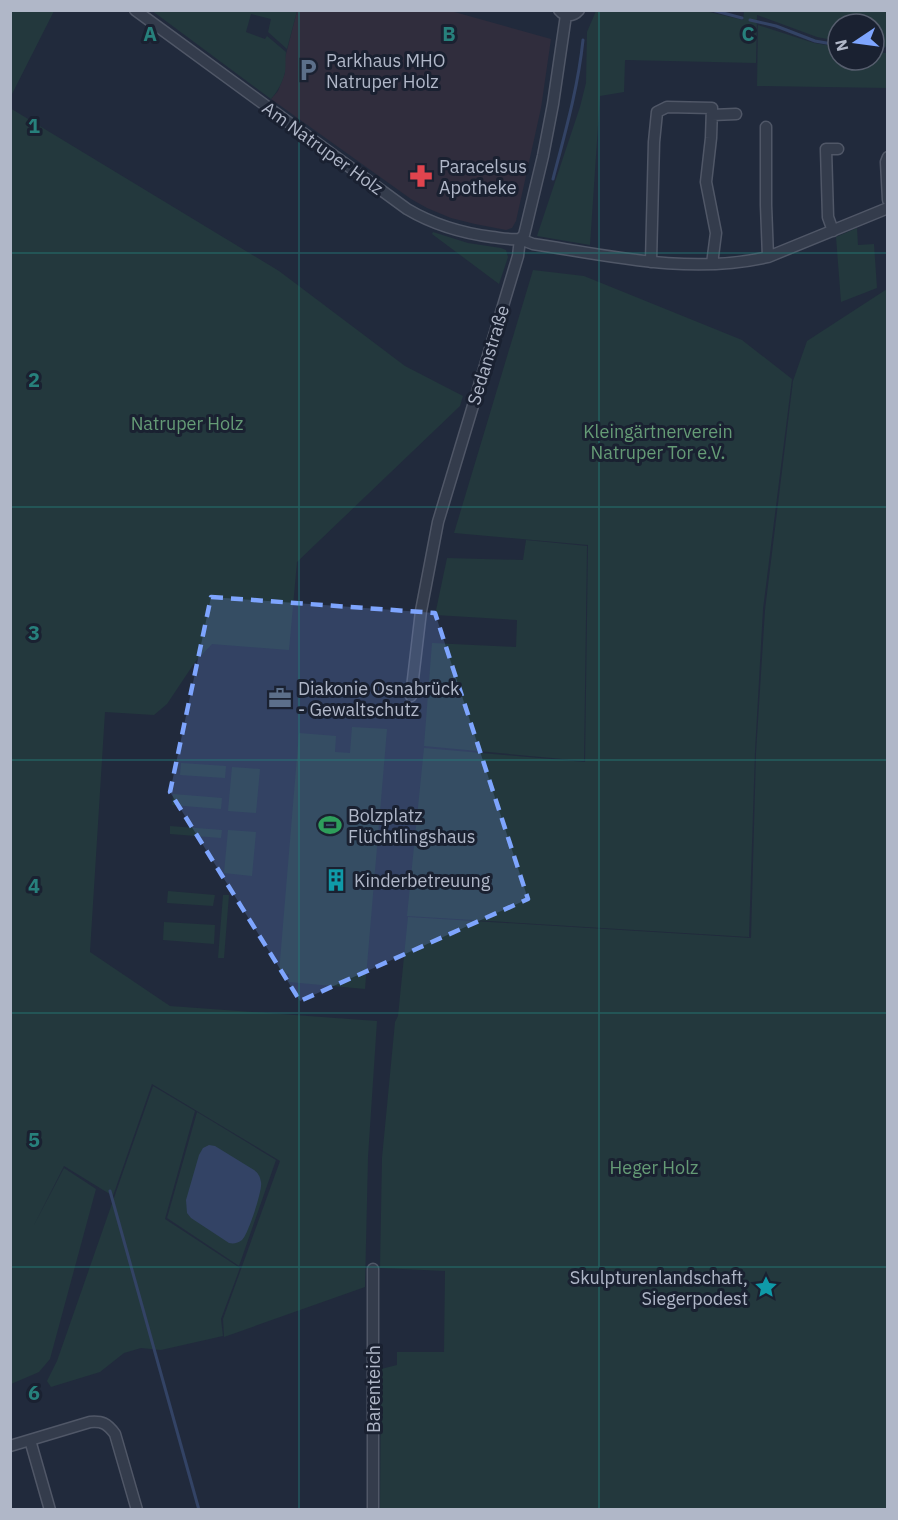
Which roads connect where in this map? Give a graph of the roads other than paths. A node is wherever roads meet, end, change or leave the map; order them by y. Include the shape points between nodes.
1 (579, 10) edge
2 (142, 12) edge
3 (562, 13) edge
4 (736, 114) dead end
5 (712, 115) junction
6 (766, 127) dead end
7 (838, 148) dead end
8 (888, 157) edge
9 (888, 200) edge
10 (888, 208) edge
11 (833, 231) junction
12 (520, 239) junction
13 (768, 257) junction
14 (651, 262) junction
15 (712, 264) junction
16 (411, 696) dead end
17 (373, 1269) dead end
18 (30, 1440) junction
19 (10, 1446) edge
20 (50, 1509) edge
21 (137, 1509) edge
22 (373, 1509) edge

1 - 3 street, Sedanstraße via 571,16
2 - 12 street, Am Natruper Holz via 425,220 473,235
3 - 12 street, Sedanstraße via 553,104
4 - 5 street
5 - 14 street via 712,108 667,107 657,112
5 - 15 street via 706,182 716,233
6 - 13 street
7 - 11 street via 826,149 828,217
8 - 9 street
10 - 11 street, Am Natruper Holz
11 - 13 street, Am Natruper Holz
12 - 14 street, Am Natruper Holz
12 - 16 street, Sedanstraße via 438,522 421,611
13 - 15 street, Am Natruper Holz
14 - 15 street, Am Natruper Holz
17 - 22 street, Barenteich
18 - 19 street
18 - 20 street
18 - 21 street via 90,1422 108,1425 115,1434

